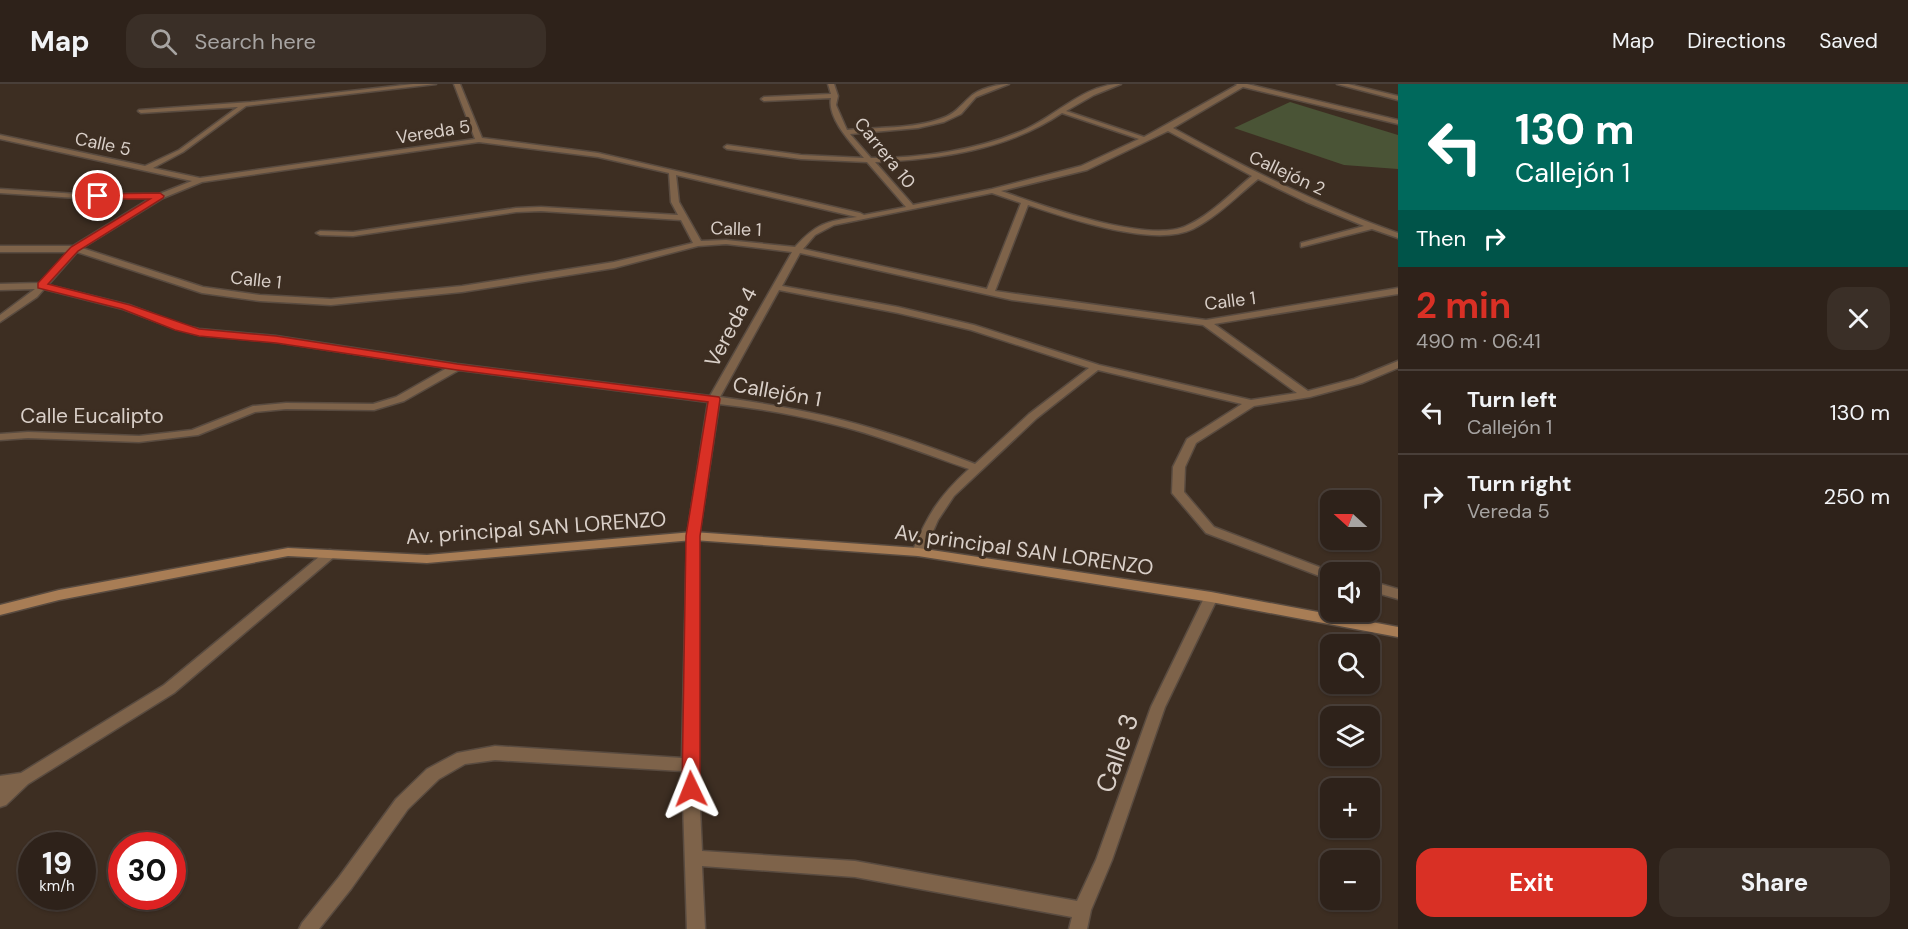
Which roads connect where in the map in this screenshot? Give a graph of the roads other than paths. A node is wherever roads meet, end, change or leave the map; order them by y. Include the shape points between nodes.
1 (433, 84) edge
2 (456, 84) edge
3 (831, 84) edge
4 (1006, 84) edge
5 (1118, 84) edge
6 (1241, 84) edge
7 (1340, 84) edge
8 (835, 96) junction
9 (1398, 98) edge
10 (764, 99) dead end
11 (244, 105) junction
12 (141, 111) dead end
13 (1061, 111) junction
14 (1398, 122) edge
15 (1168, 128) junction
16 (845, 132) junction
17 (0, 137) edge
18 (1144, 139) junction
19 (479, 140) junction
20 (727, 147) dead end
21 (872, 162) junction
22 (146, 168) junction
23 (672, 174) junction
24 (1256, 177) junction
25 (200, 180) junction
26 (0, 191) edge
27 (992, 191) junction
28 (160, 196) junction
29 (1025, 202) junction
30 (910, 207) junction
31 (869, 217) junction
32 (682, 218) junction
33 (1371, 227) junction
34 (320, 233) dead end
35 (1398, 236) edge
36 (698, 244) junction
37 (1304, 245) dead end
38 (0, 249) edge
39 (75, 249) junction
40 (797, 250) junction
41 (41, 286) junction
42 (0, 287) edge
43 (775, 287) junction
44 (1398, 291) edge
45 (990, 292) junction
46 (0, 319) edge
47 (1206, 323) junction
48 (1398, 364) edge
49 (457, 367) junction
50 (1096, 367) junction
51 (1306, 395) junction
52 (714, 399) junction
53 (1251, 403) junction
54 (0, 437) edge
55 (976, 468) junction
56 (693, 536) junction
57 (918, 552) junction
58 (330, 554) junction
59 (1320, 572) edge
60 (1380, 589) edge
61 (1398, 594) edge
62 (1211, 597) junction
63 (0, 610) edge
64 (1398, 632) edge
65 (690, 765) junction
66 (24, 778) junction
67 (0, 783) edge
68 (0, 800) edge
69 (694, 858) junction
70 (1082, 910) junction
71 (308, 929) edge
72 (696, 929) edge
73 (1078, 929) edge

1 - 11 street
2 - 19 street
3 - 8 street, Carrera 10
4 - 16 street via 974,96 959,113 942,121
5 - 13 street
6 - 14 street
6 - 15 street, Vereda 4
7 - 9 street
8 - 10 street
8 - 16 street, Carrera 10 via 833,105
11 - 12 street
11 - 22 street via 181,151
13 - 18 street
13 - 21 street via 1022,134 982,146
15 - 18 street, Vereda 4
15 - 24 street, Callejón 2
16 - 21 street, Carrera 10
17 - 22 street, Calle 5
18 - 27 street, Vereda 4 via 1084,168
19 - 23 street, Vereda 5 via 598,155
19 - 25 street, Vereda 5
20 - 21 street via 786,157
21 - 30 street, Carrera 10
22 - 25 street, Calle 5
23 - 31 street, Vereda 5
23 - 32 street via 675,202
24 - 29 street via 1181,231 1126,229
24 - 33 street, Callejón 2
25 - 28 street, Vereda 5
26 - 28 street
27 - 29 street
27 - 30 street, Vereda 4
28 - 39 street, Vereda 5
29 - 45 street
30 - 31 street, Vereda 4
31 - 40 street, Vereda 4 via 832,223 812,233
32 - 34 street via 516,210 352,234
32 - 36 street
33 - 35 street, Callejón 2
33 - 37 street
36 - 39 street, Calle 1 via 614,265 474,287 331,302 202,290
36 - 40 street, Calle 1 via 726,242
38 - 39 street
39 - 41 street, Vereda 5
40 - 43 street, Vereda 4
40 - 45 street, Calle 1
41 - 42 street, Callejón 1
41 - 46 street, Vereda 5
41 - 49 street, Callejón 1 via 126,307 199,332 276,339
43 - 50 street via 974,328
43 - 52 street, Vereda 4
44 - 47 street, Calle 1
45 - 47 street, Calle 1
47 - 51 street
48 - 51 street via 1358,381
49 - 52 street, Callejón 1
49 - 54 street, Calle Eucalipto via 400,399 374,407 253,409 194,433 140,439
50 - 53 street
50 - 55 street via 1033,416
51 - 53 street
52 - 55 street, Callejón 1 via 830,420
52 - 56 street, Vereda 4
53 - 59 street via 1191,441 1179,467 1178,493 1210,530
55 - 57 street via 944,502
56 - 57 main road, Av. principal SAN LORENZO
56 - 58 main road, Av. principal SAN LORENZO via 427,559
56 - 65 street, Vereda 4
57 - 62 main road, Av. principal SAN LORENZO
58 - 63 main road, Av. principal SAN LORENZO via 288,552 59,595
58 - 66 street via 169,689
60 - 61 street
62 - 64 main road, Av. principal SAN LORENZO
62 - 70 street, Calle 3 via 1158,706 1104,860
65 - 69 street, Vereda 4
65 - 71 street via 495,753 462,758 433,774 402,804
66 - 67 street
66 - 68 street
69 - 70 street via 855,869
69 - 72 street, Vereda 4
70 - 73 street, Calle 3

